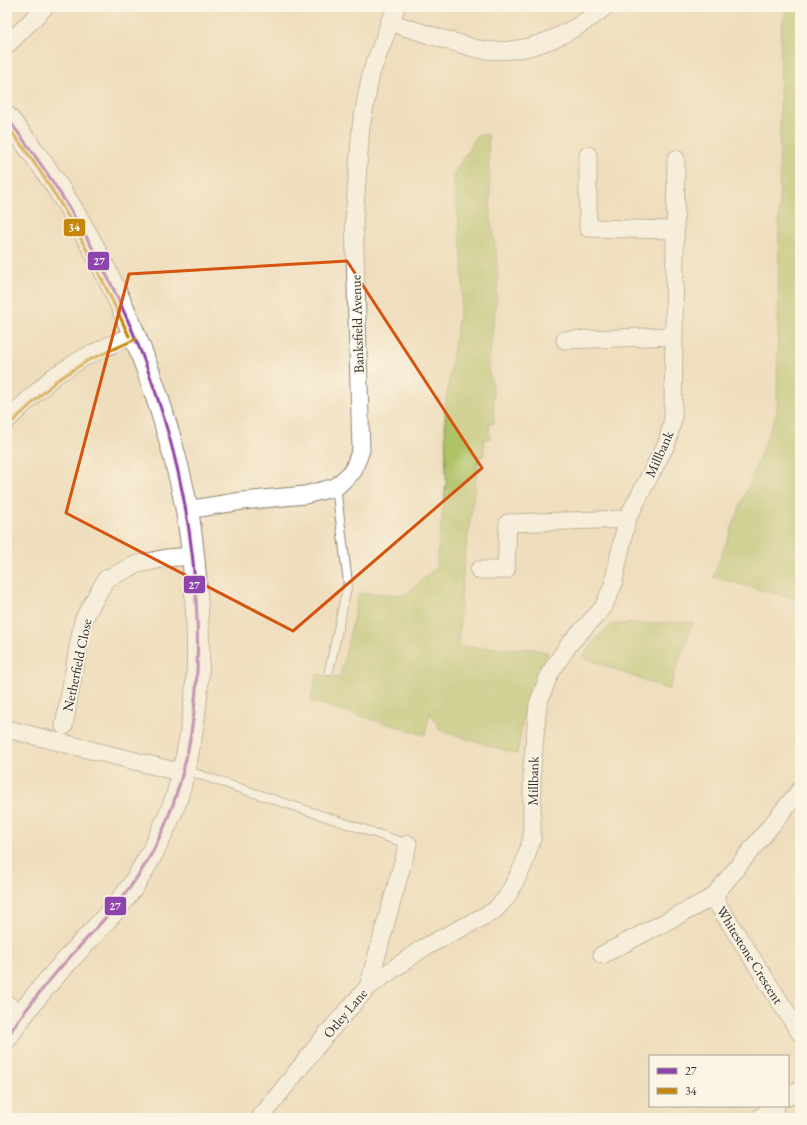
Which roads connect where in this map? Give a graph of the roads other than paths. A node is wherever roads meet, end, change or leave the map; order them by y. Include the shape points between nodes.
1 (45, 7) edge
2 (605, 7) edge
3 (393, 15) edge
4 (7, 45) edge
5 (7, 118) edge
6 (588, 154) dead end
7 (676, 159) dead end
8 (675, 230) junction
9 (134, 334) junction
10 (673, 336) junction
11 (565, 340) dead end
12 (7, 420) edge
13 (336, 487) junction
14 (187, 510) junction
15 (627, 519) junction
16 (193, 556) junction
17 (479, 570) dead end
18 (329, 670) dead end
19 (64, 726) dead end
20 (7, 729) edge
21 (184, 771) junction
22 (800, 790) edge
23 (408, 844) joint
24 (713, 897) junction
25 (602, 955) dead end
26 (368, 987) junction
27 (14, 1009) edge
28 (800, 1033) edge
29 (7, 1037) edge
30 (800, 1089) edge
31 (789, 1096) edge
32 (775, 1107) edge
33 (260, 1118) edge
34 (759, 1118) edge

1 - 4 street
2 - 3 street via 564,35 502,51 474,48
3 - 13 street, Banksfield Avenue via 372,73 361,127 354,220 361,450 353,471
5 - 9 street via 45,169 71,210
6 - 8 street via 588,228
7 - 8 street, Millbank
8 - 10 street, Millbank
9 - 12 street via 85,357 53,377
9 - 14 street via 163,417
10 - 11 street
10 - 15 street, Millbank via 673,419 667,443
13 - 14 street, Banksfield Avenue via 305,495
13 - 18 lane via 348,583
14 - 16 street
15 - 17 street via 508,523 506,570
15 - 26 street, Millbank via 613,585 603,608 570,643 550,673 538,704 532,767 532,839 524,866 507,897 494,911 423,948
16 - 19 street, Netherfield Close via 138,564 106,579 84,620
16 - 21 street via 197,582 199,675 195,718
20 - 21 street
21 - 23 lane
21 - 27 street via 174,807 150,857 121,902 54,974
22 - 24 street, Whitestone Crescent
23 - 26 street, Otley Lane
24 - 25 street, Whitestone Crescent
24 - 28 street, Whitestone Crescent
26 - 33 street, Otley Lane via 325,1036
27 - 29 street
30 - 31 street
32 - 34 street

